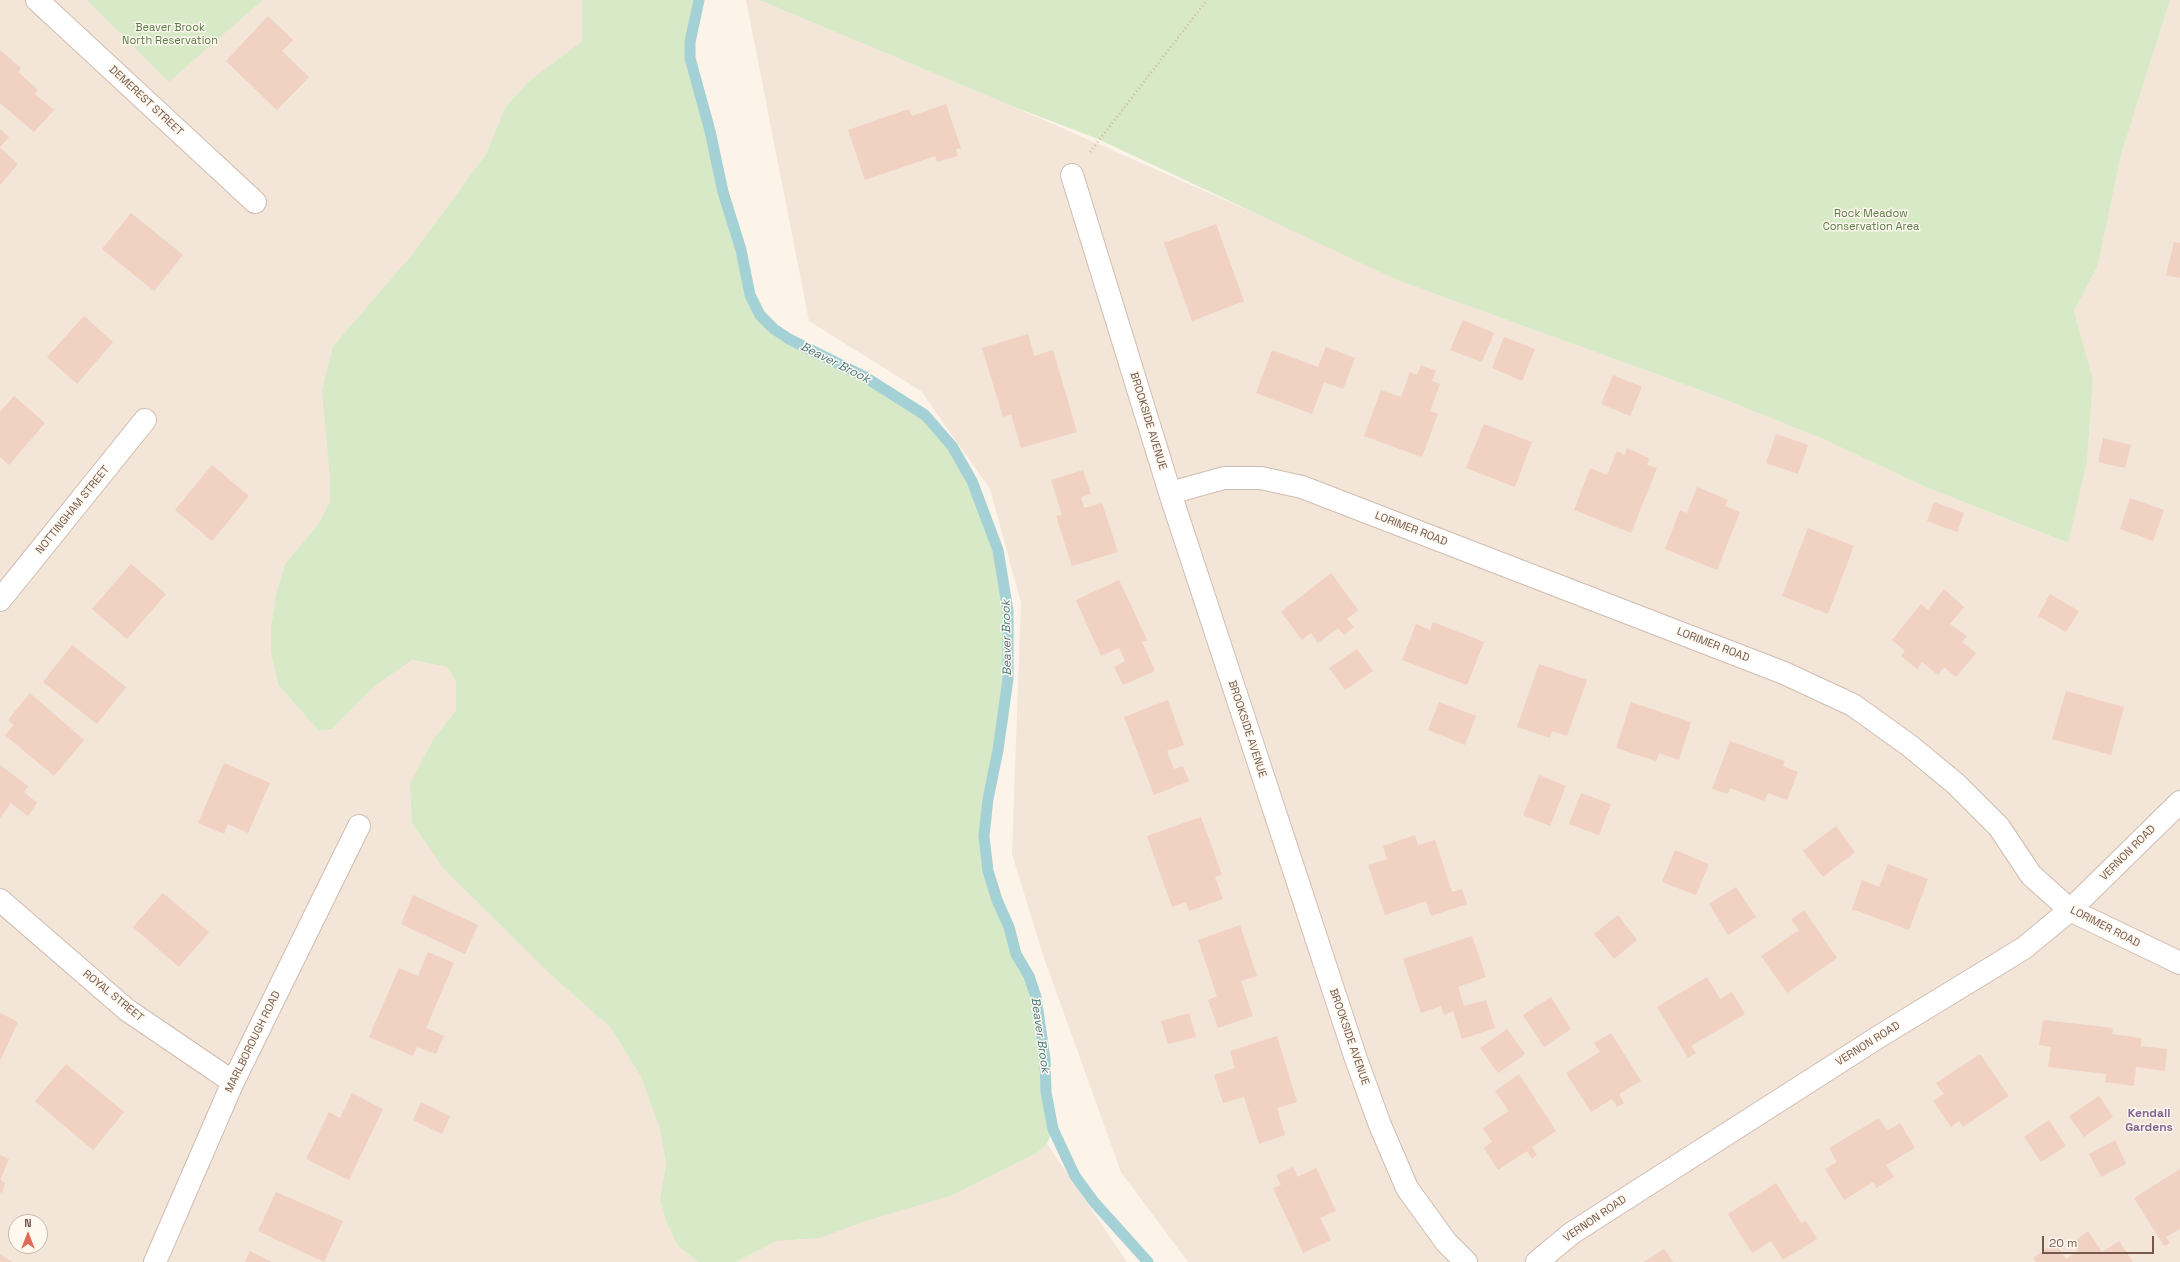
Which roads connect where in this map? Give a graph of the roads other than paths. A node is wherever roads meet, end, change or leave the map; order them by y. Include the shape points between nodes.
1 (37, 0) edge
2 (1072, 176) road end
3 (256, 202) dead end
4 (146, 420) dead end
5 (1170, 493) junction
6 (0, 600) edge
7 (2180, 802) edge
8 (359, 826) dead end
9 (0, 900) edge
10 (2070, 910) junction
11 (2180, 963) edge
12 (233, 1082) junction
13 (155, 1262) edge
14 (1466, 1262) edge
15 (1537, 1262) edge

1 - 3 street, DEMEREST STREET
2 - 5 street, BROOKSIDE AVENUE
4 - 6 street, NOTTINGHAM STREET
5 - 10 street, LORIMER ROAD via 1224,478 1261,478 1302,487 1791,676 1853,705 1950,779 1999,828 2031,876
5 - 14 street, BROOKSIDE AVENUE via 1380,1126 1407,1188 1446,1242
7 - 10 street, VERNON ROAD
8 - 12 street, MARLBOROUGH ROAD
9 - 12 street, ROYAL STREET via 128,1010
10 - 11 street, LORIMER ROAD
10 - 15 street, VERNON ROAD via 2024,948 1880,1036 1572,1233
12 - 13 street, MARLBOROUGH ROAD

